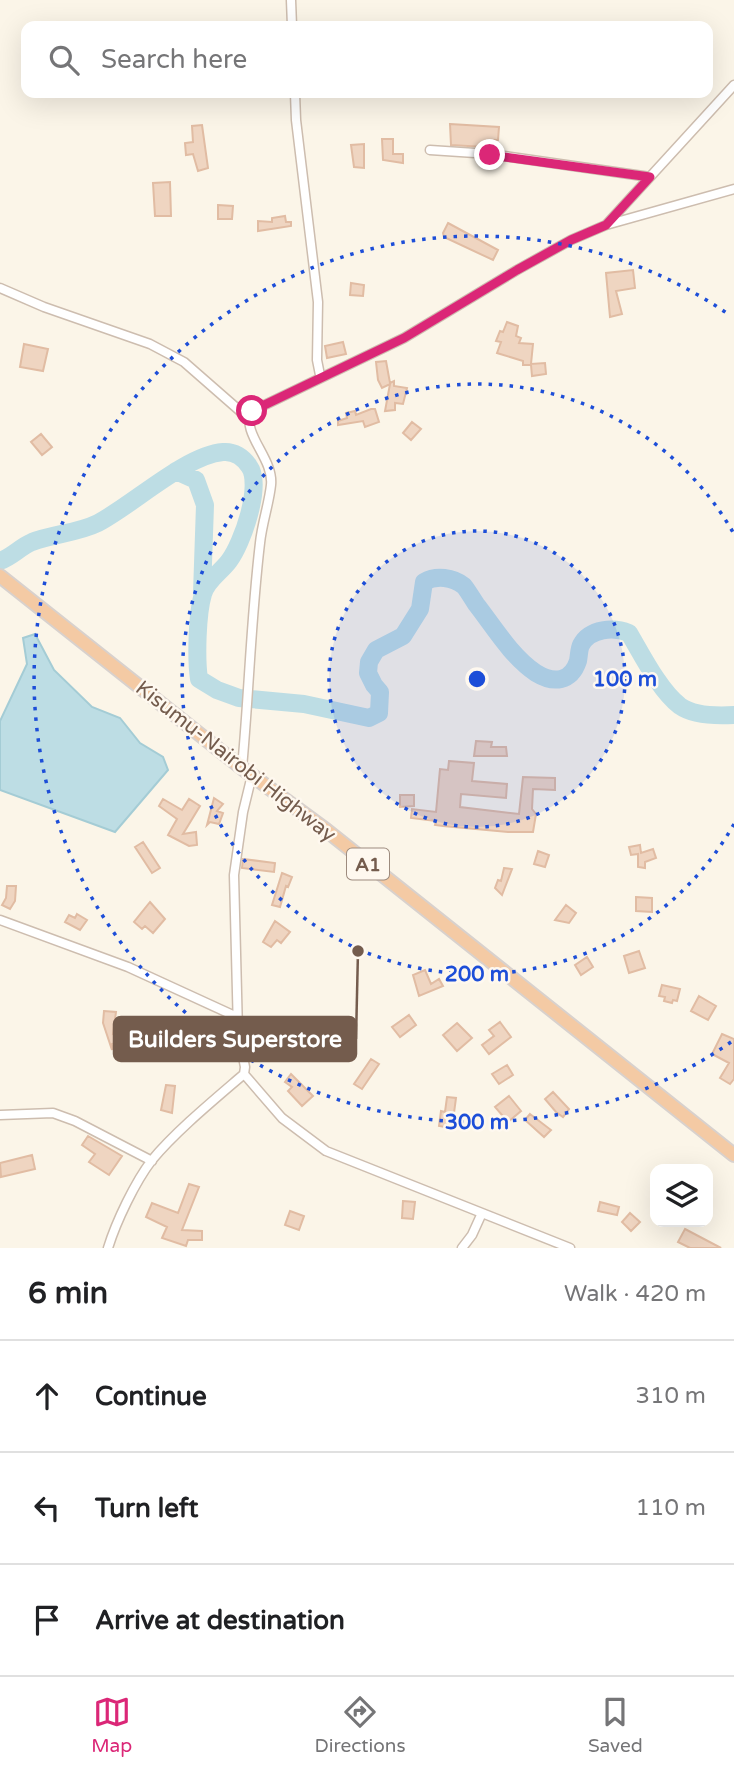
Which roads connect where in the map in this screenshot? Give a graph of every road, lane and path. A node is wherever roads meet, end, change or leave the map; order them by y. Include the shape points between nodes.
1 (291, 0) edge
2 (292, 21) edge
3 (734, 85) edge
4 (295, 98) edge
5 (430, 150) dead end
6 (650, 177) junction
7 (734, 189) edge
8 (606, 225) junction
9 (0, 288) edge
10 (320, 375) dead end
11 (248, 418) junction
12 (0, 576) edge
13 (247, 771) junction
14 (0, 920) edge
15 (237, 1017) junction
16 (244, 1074) junction
17 (0, 1115) edge
18 (733, 1153) edge
19 (152, 1161) junction
20 (482, 1213) junction
21 (108, 1248) edge
22 (462, 1248) edge
23 (570, 1248) edge

1 - 2 street
3 - 6 street
4 - 10 street via 318,302
5 - 6 street
6 - 8 street
7 - 8 street
8 - 11 street via 517,270 404,338 263,405
9 - 11 street via 150,344 184,362
11 - 13 street via 248,428 271,472 271,486 260,543
12 - 13 highway, Kisumu-Nairobi Highway / A1
13 - 15 street via 234,875
13 - 18 highway, Kisumu-Nairobi Highway / A1
14 - 15 street via 128,967
15 - 16 street
16 - 19 street
16 - 20 street via 282,1118 326,1151
17 - 19 street via 53,1113
19 - 21 street
20 - 22 street
20 - 23 street

